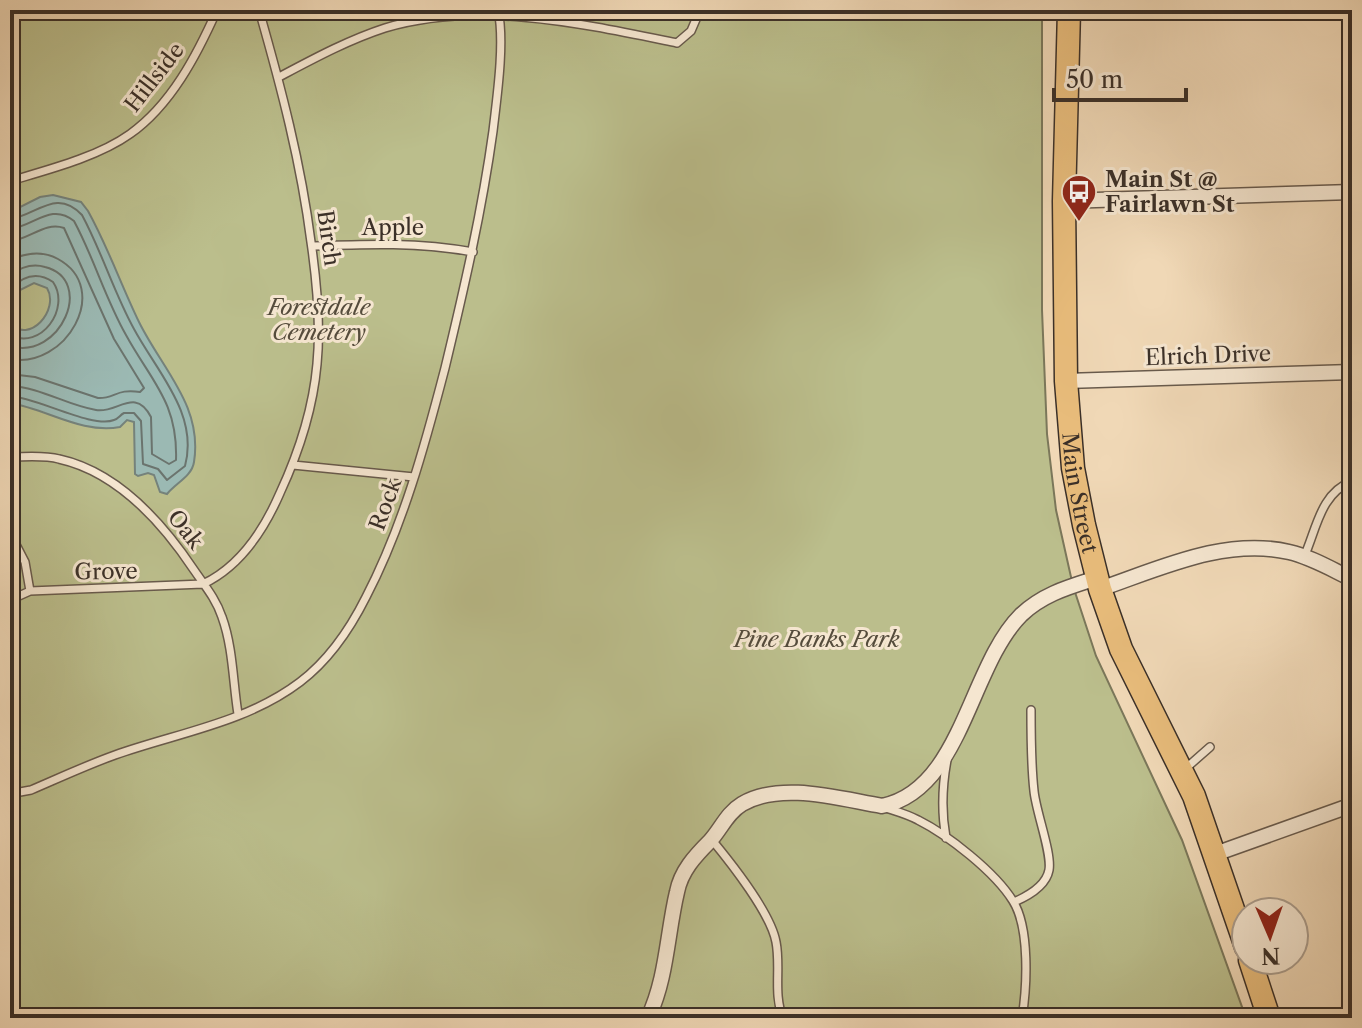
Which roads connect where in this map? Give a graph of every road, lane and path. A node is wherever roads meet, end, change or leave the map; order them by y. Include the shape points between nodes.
1 (15, 10) edge
2 (217, 10) edge
3 (259, 10) edge
4 (700, 10) edge
5 (1069, 10) edge
6 (499, 13) edge
7 (10, 19) edge
8 (279, 77) junction
9 (10, 181) edge
10 (1352, 192) edge
11 (1064, 201) junction
12 (312, 246) junction
13 (473, 252) junction
14 (1352, 372) edge
15 (1066, 381) junction
16 (10, 457) edge
17 (293, 465) junction
18 (414, 477) junction
19 (1352, 481) edge
20 (10, 533) edge
21 (1304, 557) junction
22 (1352, 579) edge
23 (203, 584) junction
24 (1099, 584) junction
25 (30, 591) junction
26 (10, 600) edge
27 (1031, 710) dead end
28 (238, 714) junction
29 (1210, 747) dead end
30 (948, 753) junction
31 (1182, 771) junction
32 (11, 786) edge
33 (1352, 805) edge
34 (882, 806) junction
35 (946, 839) junction
36 (712, 840) junction
37 (1215, 854) junction
38 (1230, 899) edge
39 (1014, 902) junction
40 (1255, 976) edge
41 (648, 1018) edge
42 (783, 1018) edge
43 (1022, 1018) edge
44 (1269, 1018) edge

1 - 7 lane
2 - 9 lane, Hillside via 177,83 156,112 129,135
3 - 8 lane, Birch
4 - 6 lane via 691,31 677,43
5 - 11 main road, Main Street
6 - 8 lane via 441,16 383,29
6 - 13 lane, Rock via 496,107
8 - 12 lane, Birch
10 - 11 street
11 - 15 main road, Main Street
12 - 13 lane, Apple via 400,243
12 - 17 lane, Birch via 317,364
13 - 18 lane, Rock
14 - 15 street, Elrich Drive
15 - 24 main road, Main Street via 1073,468
16 - 23 lane, Oak via 58,459 121,488 179,546
17 - 18 lane
17 - 23 lane, Birch via 247,549 222,575
18 - 28 lane, Rock via 387,552 344,635 300,682
19 - 21 lane via 1335,490 1321,511
20 - 25 lane via 25,562
21 - 22 street
21 - 24 street via 1273,549 1217,551
23 - 25 lane, Grove
23 - 28 lane, Oak via 223,619
24 - 30 street via 1050,593 1013,625
24 - 31 main road, Main Street via 1127,662
25 - 26 lane, Grove
27 - 39 lane via 1033,790 1049,871 1042,884
28 - 32 lane, Rock via 31,790 20,792
29 - 31 lane
30 - 34 street via 908,797
30 - 35 lane via 942,817
31 - 37 main road, Main Street
33 - 37 street
34 - 35 lane via 919,820
34 - 36 street via 772,795 743,804
35 - 39 lane via 979,864
36 - 41 street via 693,857 677,888 660,986
36 - 42 lane via 769,923 776,943
37 - 38 main road, Main Street
39 - 43 lane via 1024,949
40 - 44 main road

